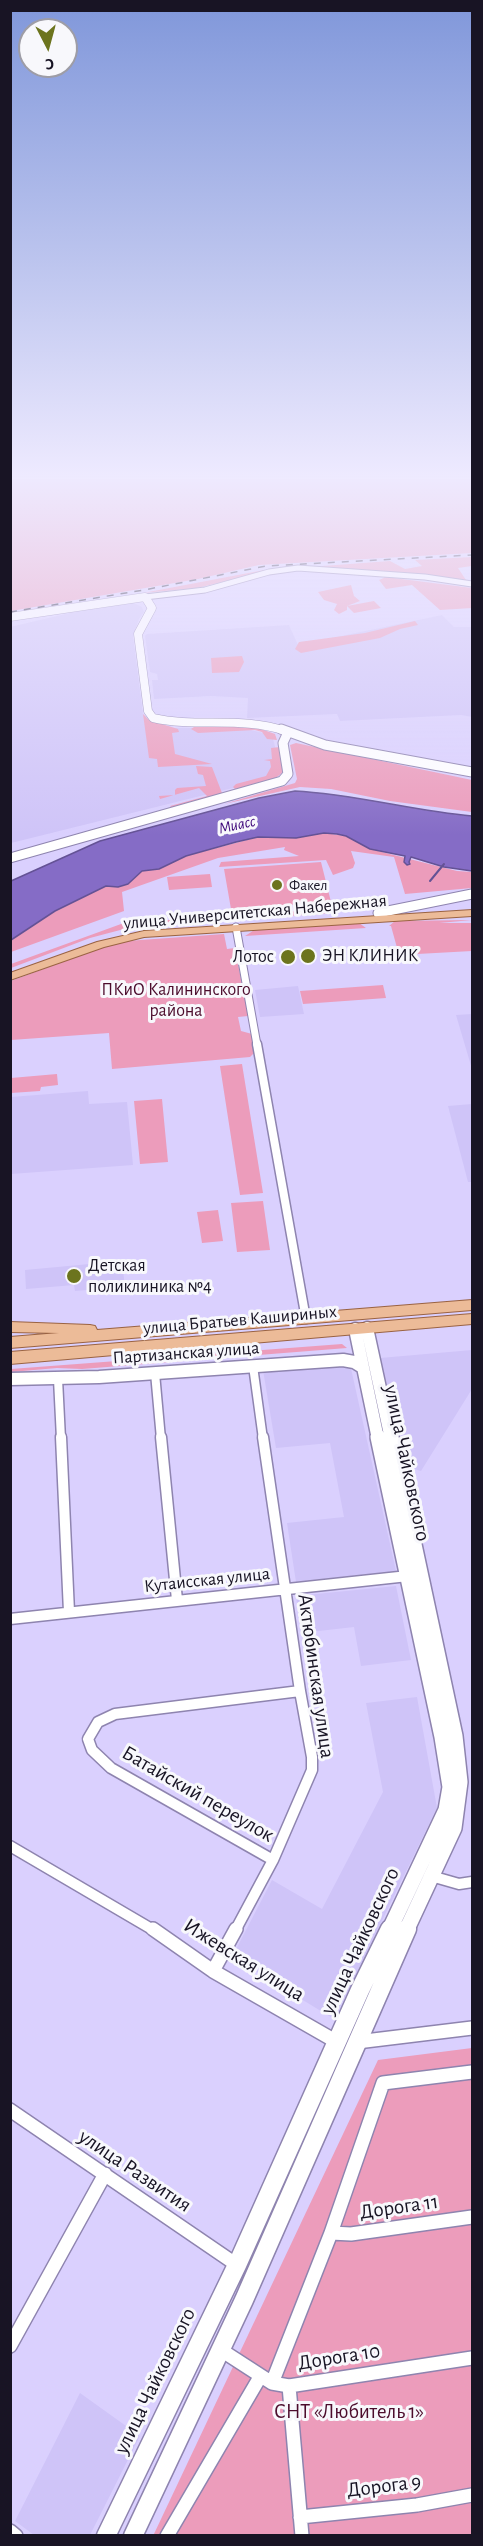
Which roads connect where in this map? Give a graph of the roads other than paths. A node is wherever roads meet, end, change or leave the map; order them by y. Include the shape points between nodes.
1 (145, 597) edge
2 (140, 598) edge
3 (79, 607) junction
4 (10, 617) edge
5 (10, 624) edge
6 (288, 732) junction
7 (472, 772) edge
8 (12, 858) edge
9 (472, 894) edge
10 (472, 906) edge
11 (378, 913) junction
12 (472, 913) edge
13 (236, 927) junction
14 (10, 970) edge
15 (10, 977) edge
16 (472, 1305) edge
17 (306, 1319) junction
18 (472, 1319) edge
19 (359, 1324) junction
20 (10, 1327) edge
21 (140, 1332) junction
22 (10, 1343) edge
23 (10, 1358) edge
24 (253, 1366) junction
25 (362, 1367) junction
26 (155, 1373) junction
27 (10, 1379) edge
28 (57, 1379) junction
29 (408, 1576) junction
30 (285, 1588) junction
31 (177, 1600) junction
32 (69, 1612) junction
33 (10, 1619) edge
34 (300, 1691) junction
35 (461, 1770) edge
36 (10, 1846) edge
37 (273, 1860) junction
38 (431, 1876) junction
39 (472, 1882) edge
40 (213, 1971) junction
41 (472, 2028) edge
42 (338, 2042) junction
43 (357, 2042) junction
44 (472, 2072) edge
45 (10, 2110) edge
46 (105, 2174) junction
47 (472, 2217) edge
48 (331, 2233) junction
49 (237, 2265) junction
50 (10, 2346) edge
51 (221, 2350) junction
52 (472, 2358) edge
53 (266, 2380) junction
54 (289, 2386) junction
55 (472, 2495) edge
56 (300, 2517) junction
57 (10, 2531) edge
58 (16, 2535) edge
59 (106, 2535) edge
60 (133, 2535) edge
61 (167, 2535) edge
62 (302, 2535) edge

1 - 6 main road via 152,608 138,636 149,715 174,723 260,723
2 - 3 main road
3 - 4 main road
3 - 5 main road
6 - 7 main road via 325,745
6 - 8 main road via 283,743 288,774 282,781
9 - 11 main road
10 - 11 main road, улица Университетская Набережная
11 - 14 main road, улица Университетская Набережная via 131,930
12 - 13 main road, улица Университетская Набережная
13 - 15 main road, улица Университетская Набережная via 118,939
13 - 17 street
16 - 19 main road, улица Братьев Кашириных
17 - 19 main road, улица Братьев Кашириных
17 - 21 main road, улица Братьев Кашириных
18 - 19 main road, улица Братьев Кашириных
19 - 23 main road, улица Братьев Кашириных
19 - 25 main road, улица Чайковского
19 - 35 main road, улица Чайковского
20 - 21 main road
21 - 22 main road, улица Братьев Кашириных
24 - 25 main road, Партизанская улица via 343,1360
24 - 26 main road, Партизанская улица
24 - 30 street, Актюбинская улица
25 - 29 main road, улица Чайковского
26 - 28 main road, Партизанская улица
26 - 31 street
27 - 28 main road, Партизанская улица
28 - 32 street
29 - 30 street, Кутаисская улица
29 - 35 main road, улица Чайковского
30 - 31 street, Кутаисская улица
30 - 34 street, Актюбинская улица
31 - 32 street, Кутаисская улица
32 - 33 street, Кутаисская улица
34 - 37 street, Актюбинская улица via 312,1770
34 - 37 street, Батайский переулок via 116,1714 98,1722 88,1739 92,1750 111,1768
35 - 38 main road, улица Чайковского via 460,1807
35 - 42 main road, улица Чайковского via 450,1787 446,1810
36 - 40 street, Ижевская улица via 152,1929
37 - 40 street, Актюбинская улица
38 - 39 street via 459,1884
38 - 43 main road, улица Чайковского
40 - 42 street, Ижевская улица
41 - 43 street, Ижевская улица
42 - 43 main road, Ижевская улица
42 - 49 main road, улица Чайковского
43 - 51 main road, улица Чайковского
44 - 48 street via 383,2084
45 - 46 street, улица Развития
46 - 49 street, улица Развития
46 - 50 street
47 - 48 street, Дорога 11 via 351,2234
48 - 53 street
49 - 59 main road, улица Чайковского
51 - 53 street, Дорога 10
51 - 60 main road, улица Чайковского
52 - 54 street, Дорога 10
53 - 54 street, Дорога 10
53 - 61 street
54 - 56 street
55 - 56 street, Дорога 9
56 - 62 street
57 - 58 street

